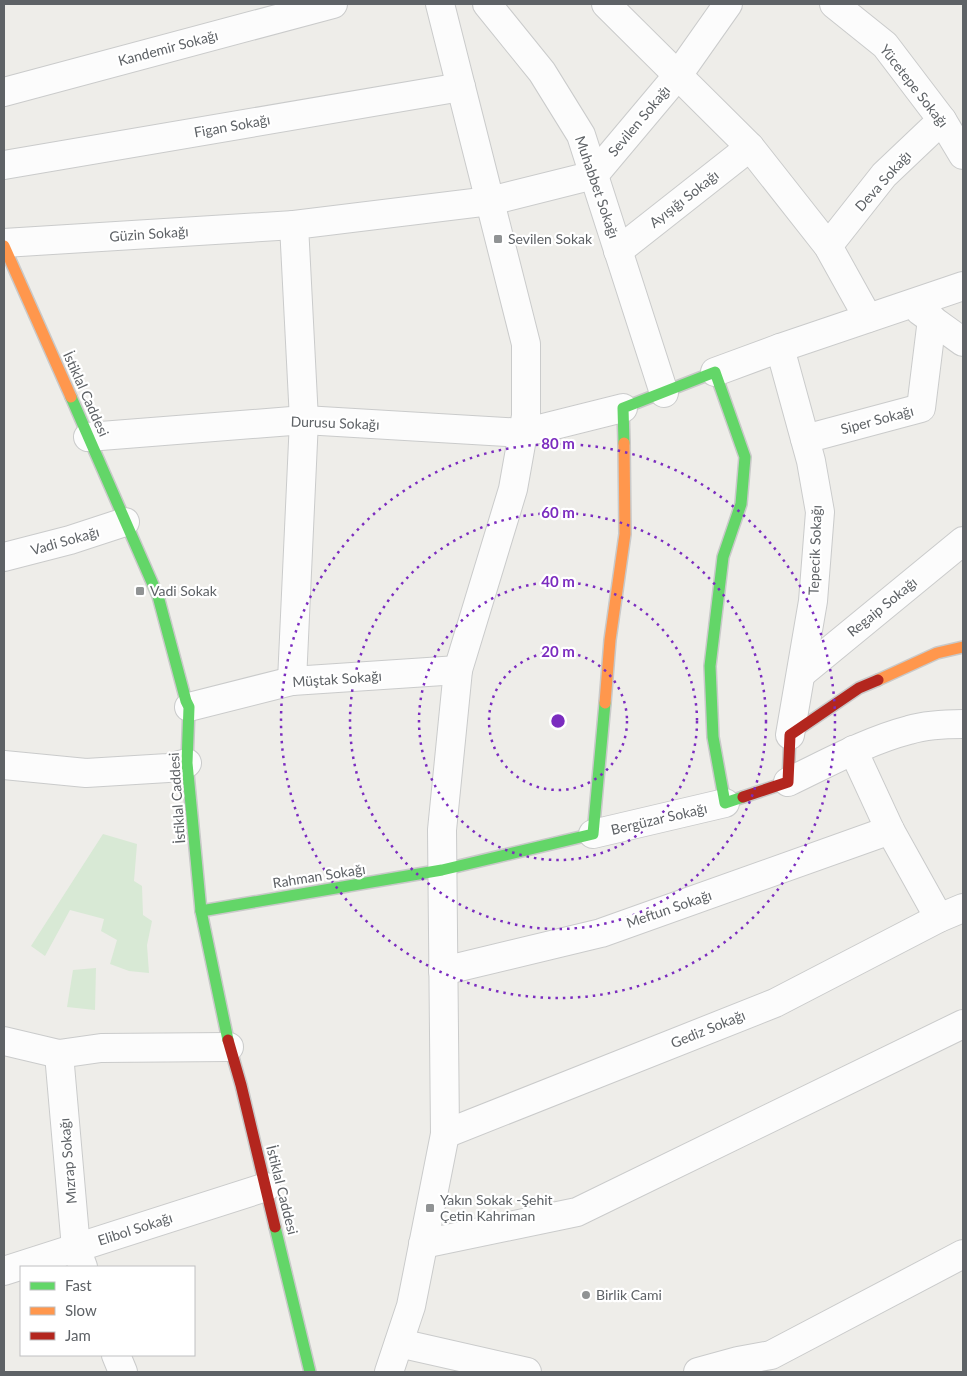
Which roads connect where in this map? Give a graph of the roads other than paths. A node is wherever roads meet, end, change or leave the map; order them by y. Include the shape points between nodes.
1 (333, 4) edge
2 (440, 4) edge
3 (487, 4) edge
4 (606, 4) edge
5 (728, 4) edge
6 (834, 4) edge
7 (678, 75) junction
8 (461, 87) junction
9 (4, 92) edge
10 (942, 120) junction
11 (750, 147) junction
12 (963, 154) edge
13 (4, 165) edge
14 (594, 175) junction
15 (490, 201) junction
16 (294, 225) junction
17 (4, 244) edge
18 (828, 246) junction
19 (618, 251) junction
20 (963, 286) edge
21 (922, 311) junction
22 (868, 318) junction
23 (963, 342) edge
24 (780, 348) junction
25 (715, 372) junction
26 (664, 393) junction
27 (623, 408) junction
28 (304, 420) junction
29 (523, 434) junction
30 (88, 437) junction
31 (805, 439) junction
32 (126, 522) junction
33 (963, 541) edge
34 (4, 557) edge
35 (963, 647) edge
36 (458, 670) junction
37 (801, 674) junction
38 (292, 681) junction
39 (189, 708) junction
40 (963, 724) edge
41 (790, 735) junction
42 (853, 750) junction
43 (187, 763) junction
44 (4, 765) edge
45 (788, 782) junction
46 (726, 803) junction
47 (890, 830) junction
48 (593, 834) junction
49 (442, 870) junction
50 (201, 911) junction
51 (951, 913) edge
52 (443, 970) junction
53 (963, 1024) edge
54 (4, 1041) edge
55 (229, 1047) junction
56 (59, 1054) junction
57 (445, 1134) junction
58 (266, 1187) junction
59 (423, 1244) junction
60 (963, 1254) edge
61 (79, 1258) edge
62 (33, 1266) edge
63 (20, 1268) edge
64 (4, 1271) edge
65 (398, 1342) junction
66 (116, 1356) edge
67 (460, 1364) edge
68 (740, 1366) edge
69 (123, 1372) edge
70 (310, 1372) edge
71 (388, 1372) edge
72 (527, 1372) edge
73 (698, 1372) edge

1 - 9 street, Kandemir Sokağı
2 - 8 street
3 - 14 street, Muhabbet Sokağı via 542,72 581,135
4 - 7 street
5 - 7 street, Sevilen Sokağı
6 - 10 street, Yücetepe Sokağı via 885,46
7 - 11 street
7 - 14 street, Sevilen Sokağı
8 - 13 street, Figan Sokağı
8 - 15 street
10 - 12 street, Yücetepe Sokağı
10 - 18 street, Deva Sokağı via 884,175
11 - 18 street
11 - 19 street, Ayışığı Sokağı
14 - 15 street
14 - 19 street, Muhabbet Sokağı
15 - 16 street, Güzin Sokağı
15 - 29 street via 526,344
16 - 17 street, Güzin Sokağı
16 - 28 street
17 - 30 street, İstiklal Caddesi
18 - 22 street
19 - 26 street, Muhabbet Sokağı
20 - 21 street
21 - 22 street
21 - 23 street
21 - 31 street, Siper Sokağı via 921,408
22 - 24 street
24 - 25 street
24 - 31 street, Tepecik Sokağı
25 - 26 street
25 - 46 street via 745,457 741,504 723,557 710,666 713,737
26 - 27 street
27 - 29 street, Durusu Sokağı
27 - 48 street via 625,534 610,640
28 - 29 street, Durusu Sokağı
28 - 30 street, Durusu Sokağı
28 - 38 street
29 - 36 street via 513,490
30 - 32 street, İstiklal Caddesi
31 - 37 street, Tepecik Sokağı via 820,512 813,601
32 - 34 street, Vadi Sokağı
32 - 39 street, İstiklal Caddesi via 158,596
33 - 37 street, Regaip Sokağı
35 - 41 street via 937,653 860,688
36 - 38 street, Müştak Sokağı
36 - 49 street via 442,830
37 - 41 street, Tepecik Sokağı
38 - 39 street, Müştak Sokağı
39 - 43 street, İstiklal Caddesi
40 - 42 street via 910,730
41 - 45 street
42 - 45 street
42 - 47 street
43 - 44 street via 168,768 86,773
43 - 50 street, İstiklal Caddesi
45 - 46 street
46 - 48 street, Bergüzar Sokağı
47 - 51 street
47 - 52 street, Meftun Sokağı via 601,933
48 - 49 street, Rahman Sokağı
49 - 50 street, Rahman Sokağı
49 - 52 street
50 - 55 street, İstiklal Caddesi
51 - 57 street, Gediz Sokağı via 775,1003
52 - 57 street
53 - 59 street via 577,1212
54 - 56 street
55 - 56 street via 101,1048
55 - 58 street, İstiklal Caddesi
56 - 61 street, Mızrap Sokağı
57 - 59 street
58 - 61 street, Elibol Sokağı
58 - 70 street, İstiklal Caddesi
59 - 65 street via 411,1306
60 - 68 street via 771,1354
61 - 62 street, Elibol Sokağı
63 - 64 street, Elibol Sokağı
65 - 67 street
65 - 71 street
66 - 69 street
67 - 72 street
68 - 73 street

